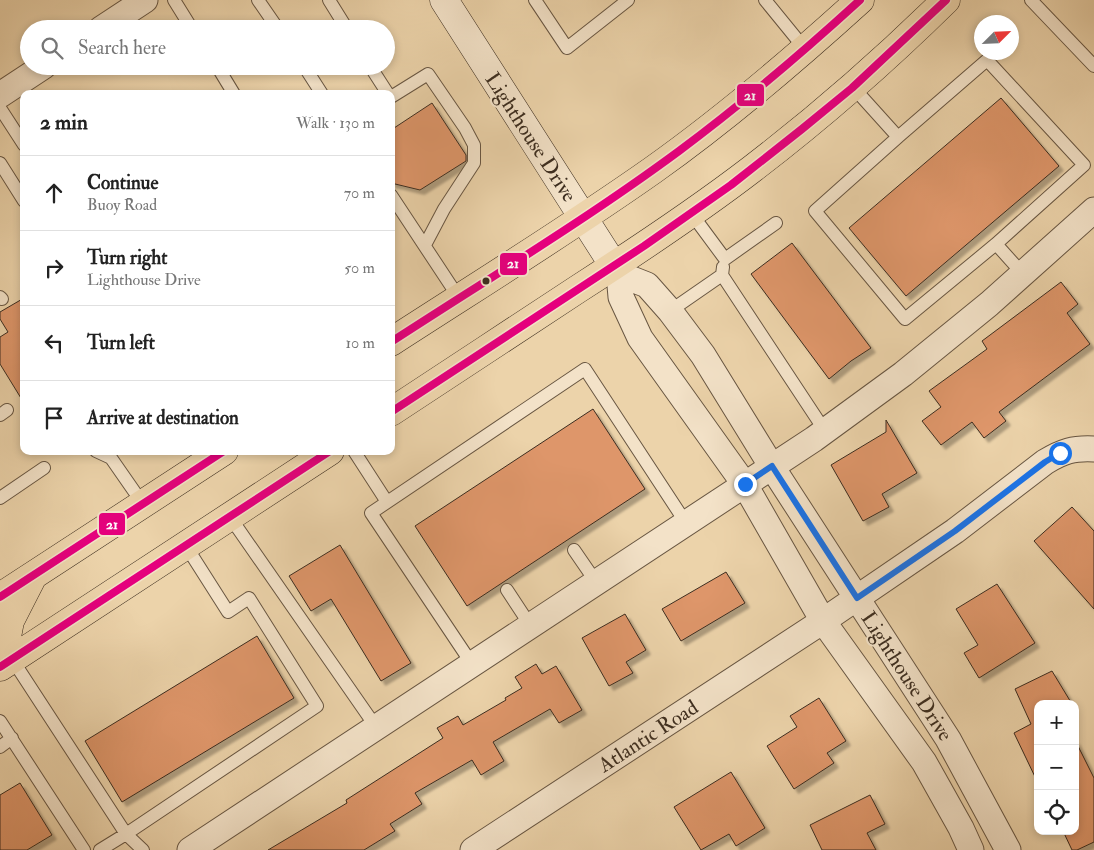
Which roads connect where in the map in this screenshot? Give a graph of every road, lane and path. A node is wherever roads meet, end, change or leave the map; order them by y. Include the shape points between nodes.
1 (145, 0) edge
2 (174, 0) edge
3 (258, 0) edge
4 (329, 0) edge
5 (444, 0) edge
6 (536, 0) edge
7 (628, 0) edge
8 (765, 0) edge
9 (860, 0) edge
10 (946, 0) edge
11 (1031, 0) edge
12 (115, 20) edge
13 (186, 20) edge
14 (272, 20) edge
15 (341, 20) edge
16 (806, 49) junction
17 (1094, 66) edge
18 (30, 75) edge
19 (222, 75) edge
20 (310, 75) edge
21 (376, 75) edge
22 (852, 86) junction
23 (232, 90) edge
24 (319, 90) edge
25 (385, 90) edge
26 (0, 95) edge
27 (395, 95) edge
28 (0, 108) edge
29 (898, 138) junction
30 (20, 140) edge
31 (0, 163) edge
32 (20, 195) edge
33 (395, 201) edge
34 (1094, 210) edge
35 (691, 213) junction
36 (583, 218) junction
37 (776, 223) dead end
38 (996, 244) junction
39 (425, 245) junction
40 (725, 259) junction
41 (616, 270) junction
42 (1023, 274) junction
43 (722, 275) junction
44 (459, 298) junction
45 (670, 311) junction
46 (395, 339) edge
47 (395, 409) edge
48 (824, 431) junction
49 (1094, 449) edge
50 (105, 455) edge
51 (218, 455) edge
52 (324, 455) edge
53 (357, 455) edge
54 (772, 466) junction
55 (44, 468) dead end
56 (745, 484) junction
57 (0, 498) edge
58 (386, 502) junction
59 (143, 504) junction
60 (230, 517) junction
61 (686, 523) junction
62 (186, 546) junction
63 (574, 550) dead end
64 (34, 575) junction
65 (596, 582) junction
66 (507, 590) dead end
67 (0, 597) edge
68 (857, 598) junction
69 (823, 621) junction
70 (530, 626) junction
71 (7, 663) edge
72 (472, 664) junction
73 (0, 721) edge
74 (376, 727) junction
75 (12, 738) junction
76 (0, 747) edge
77 (126, 834) junction
78 (84, 850) edge
79 (100, 850) edge
80 (143, 850) edge
81 (190, 850) edge
82 (473, 850) edge
83 (971, 850) edge
84 (1008, 850) edge

1 - 12 street
2 - 13 lane
3 - 14 lane
4 - 15 lane
5 - 36 street, Lighthouse Drive
6 - 7 lane via 567,48
8 - 16 lane
9 - 16 main road
10 - 22 main road
11 - 17 lane
16 - 36 main road via 720,120
18 - 26 street
19 - 23 lane
20 - 24 lane
21 - 25 lane
22 - 29 lane
22 - 35 main road via 752,169
27 - 39 lane via 428,74 474,145 474,163
28 - 30 lane
29 - 38 lane via 815,211 905,319
29 - 38 lane via 987,60 1084,165
31 - 32 lane
33 - 39 lane
34 - 42 street
35 - 40 lane
35 - 41 main road
36 - 41 street, Lighthouse Drive
36 - 44 main road
37 - 40 lane
38 - 42 lane
39 - 44 lane
40 - 43 lane
41 - 45 street, Lighthouse Drive via 647,285
41 - 47 main road
41 - 56 street, Lighthouse Drive via 621,297 640,338
42 - 48 street via 903,374
43 - 45 lane
43 - 48 lane
44 - 46 main road
45 - 54 street, Lighthouse Drive via 703,355
48 - 54 street
49 - 68 street, Atlantic Road via 1077,448 1052,457 955,531
50 - 59 lane via 111,458
51 - 59 main road
52 - 60 main road
53 - 58 lane
54 - 56 street
54 - 68 street, Lighthouse Drive
55 - 57 lane
56 - 61 street
56 - 69 street, Lighthouse Drive
58 - 61 lane via 585,369
58 - 72 lane via 371,512
59 - 64 main road
60 - 62 main road
60 - 74 lane
61 - 65 street
62 - 71 main road
62 - 77 lane via 228,612 249,598 317,706
63 - 65 lane
64 - 67 main road
64 - 71 main road via 10,622 6,642
65 - 70 street
66 - 70 lane
68 - 69 street, Atlantic Road
68 - 84 street, Lighthouse Drive via 948,739
69 - 82 street, Atlantic Road
69 - 83 street, Lighthouse Drive via 924,762
70 - 72 street
71 - 77 lane
72 - 74 street
73 - 75 lane
74 - 81 street
75 - 76 lane
75 - 78 lane
77 - 79 lane
77 - 80 lane

